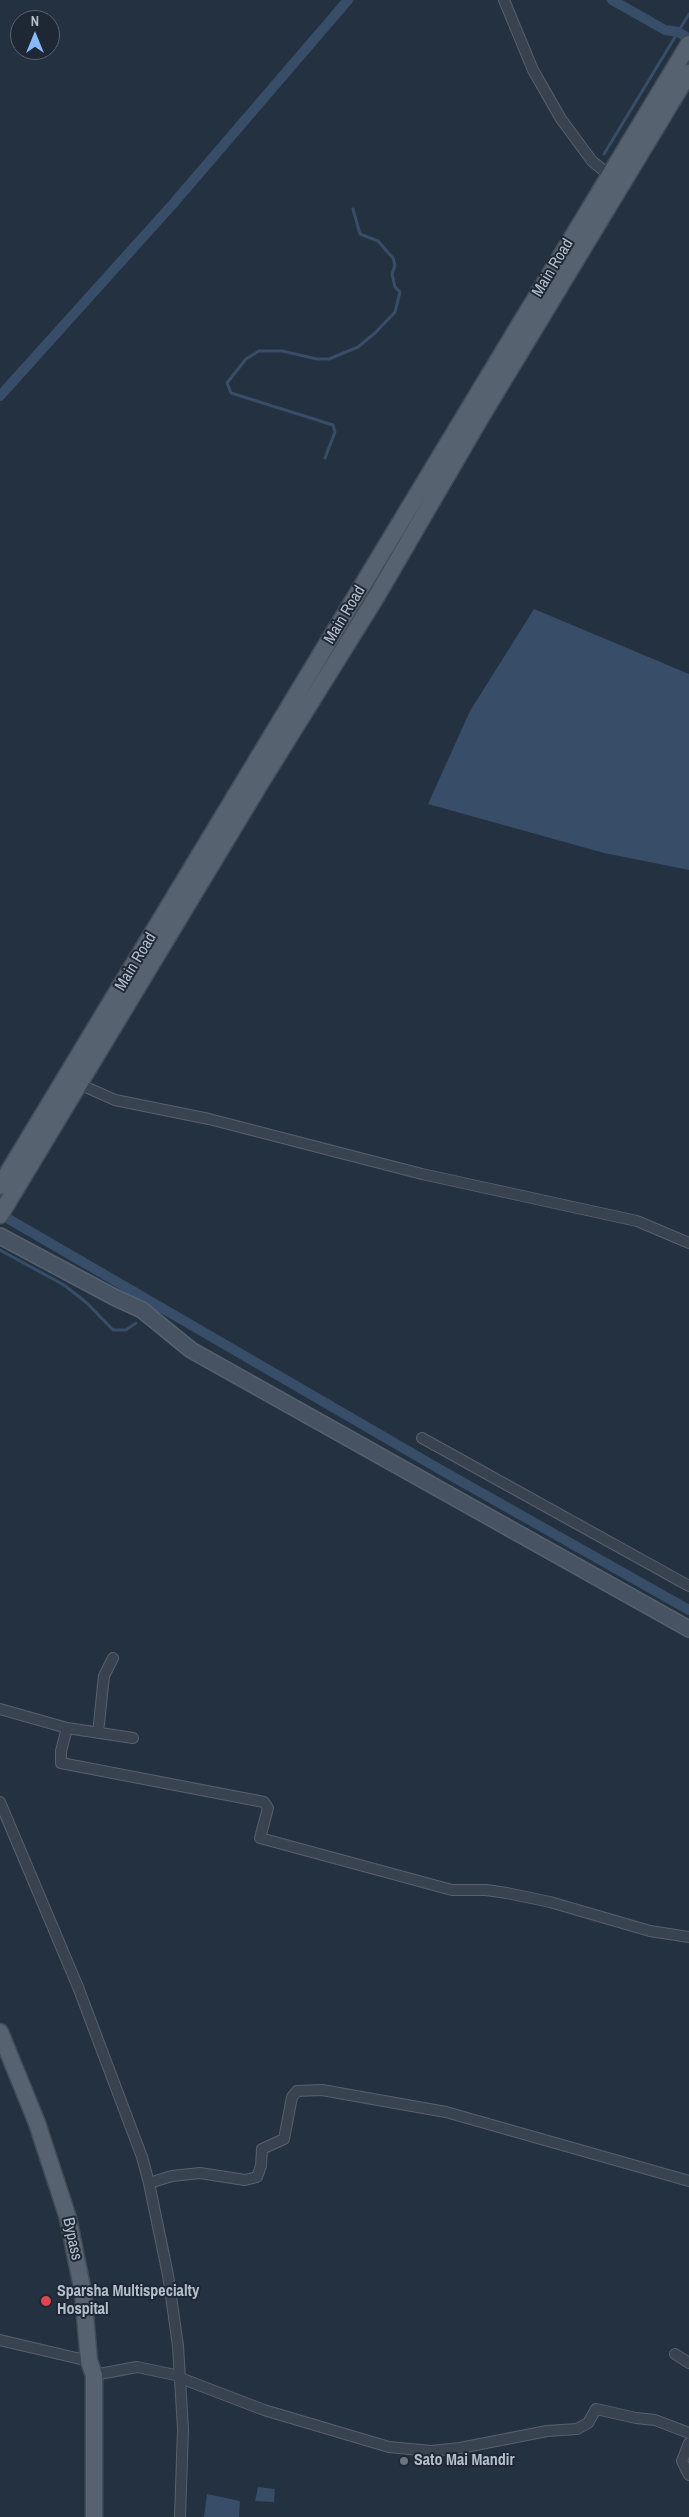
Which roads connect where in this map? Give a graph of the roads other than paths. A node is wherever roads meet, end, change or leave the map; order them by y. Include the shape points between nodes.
1 (504, 0) edge
2 (689, 44) edge
3 (689, 73) edge
4 (616, 179) junction
5 (372, 571) junction
6 (387, 578) junction
7 (79, 1084) junction
8 (0, 1186) edge
9 (2, 1211) edge
10 (0, 1236) edge
11 (689, 1243) edge
12 (422, 1438) dead end
13 (689, 1586) edge
14 (689, 1629) edge
15 (113, 1658) dead end
16 (0, 1709) edge
17 (67, 1728) junction
18 (98, 1733) junction
19 (134, 1738) dead end
20 (0, 1802) edge
21 (689, 1937) edge
22 (0, 2032) edge
23 (689, 2181) edge
24 (149, 2183) junction
25 (0, 2340) edge
26 (675, 2354) dead end
27 (689, 2363) edge
28 (91, 2368) junction
29 (180, 2376) junction
30 (689, 2433) edge
31 (689, 2443) edge
32 (689, 2474) edge
33 (94, 2517) edge
34 (180, 2517) edge

1 - 4 street via 533,70 561,119 592,161
2 - 4 main road, Main Road
3 - 4 main road, Main Road
4 - 5 main road, Main Road
4 - 6 main road, Main Road
5 - 6 main road
5 - 8 main road, Main Road
6 - 7 main road, Main Road
7 - 9 main road, Main Road
7 - 11 street via 115,1100 209,1120 422,1174 636,1221
10 - 14 main road via 142,1310 191,1350
12 - 13 street
15 - 18 street via 104,1676
16 - 17 street
17 - 18 street
17 - 21 street via 61,1763 264,1802 268,1808 260,1838 452,1890 507,1893 650,1931
18 - 19 street
20 - 24 street via 78,1987
22 - 28 main road, Bypass via 68,2218 83,2292
23 - 24 street via 446,2112 322,2090 297,2091 292,2097 284,2140 262,2149 257,2177 245,2180 200,2173
24 - 29 street via 168,2275
25 - 28 street
26 - 27 street
28 - 29 street via 137,2367
28 - 33 main road, Bypass
29 - 30 street via 182,2380 264,2410 389,2447 431,2451 577,2428 588,2423 596,2409 655,2420
29 - 34 street via 183,2430
31 - 32 street via 682,2461

